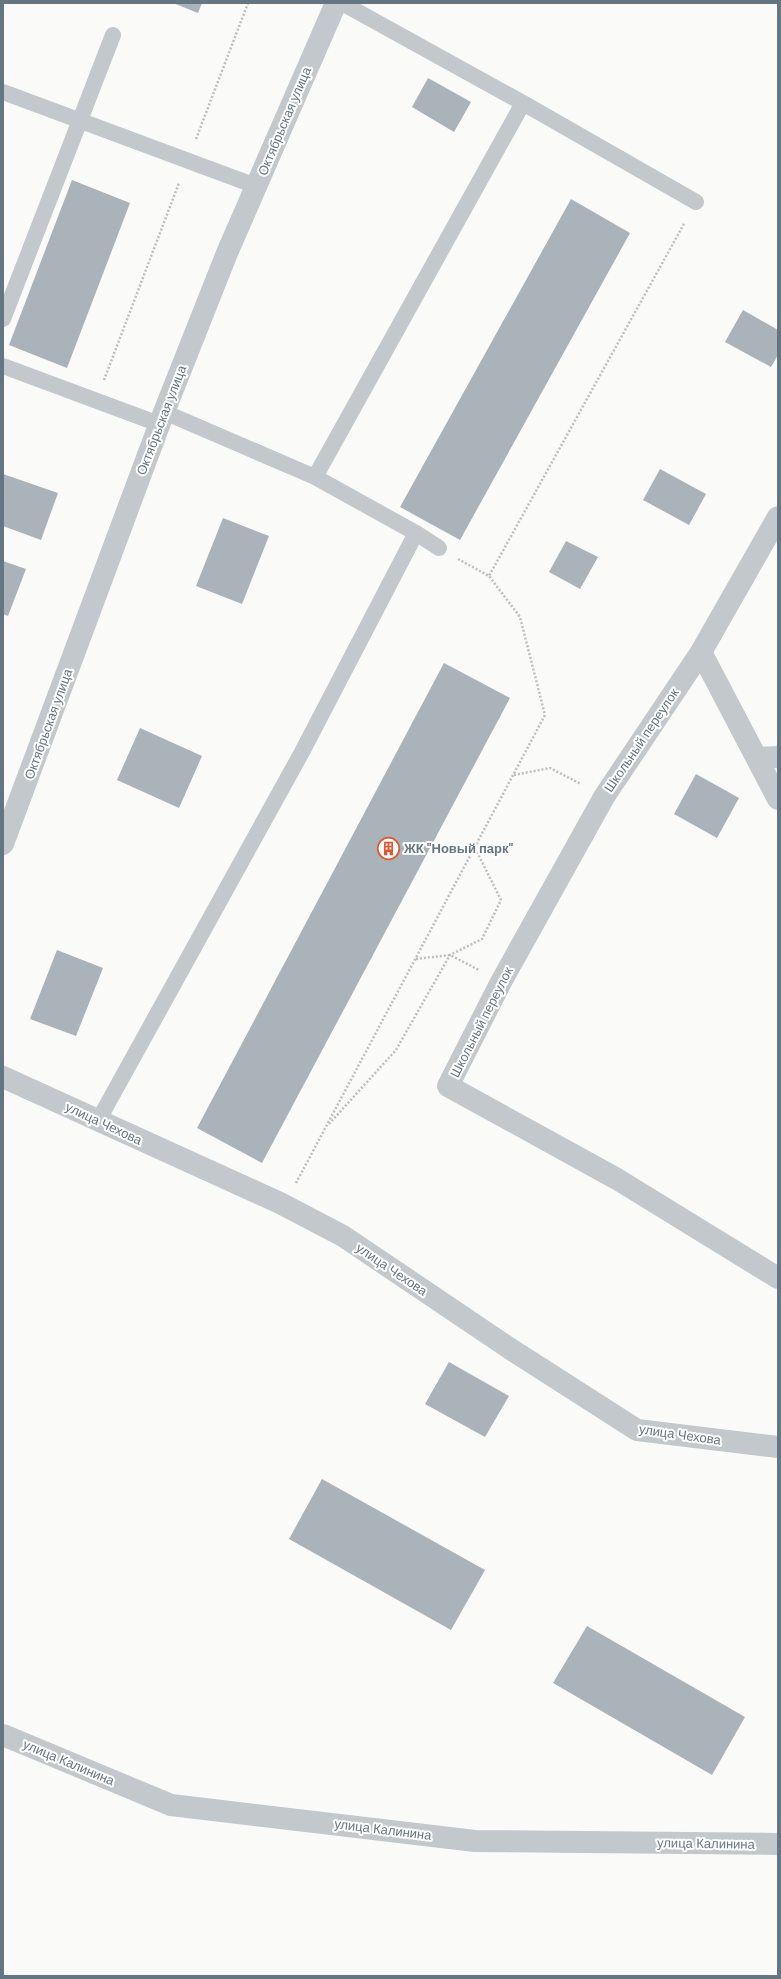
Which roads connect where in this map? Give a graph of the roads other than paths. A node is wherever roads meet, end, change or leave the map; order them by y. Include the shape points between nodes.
1 (336, 3) edge
2 (342, 3) edge
3 (113, 35) dead end
4 (3, 92) edge
5 (523, 104) junction
6 (81, 121) junction
7 (256, 186) junction
8 (696, 202) road end
9 (3, 319) edge
10 (3, 366) edge
11 (161, 418) junction
12 (315, 477) junction
13 (778, 517) edge
14 (416, 533) junction
15 (439, 548) road end
16 (700, 652) junction
17 (778, 757) edge
18 (757, 758) junction
19 (778, 798) edge
20 (3, 844) edge
21 (3, 1077) edge
22 (98, 1121) junction
23 (778, 1278) edge
24 (778, 1447) edge
25 (3, 1734) edge
26 (778, 1844) edge

1 - 7 street, Октябрьская улица
2 - 5 lane
3 - 6 lane
4 - 6 lane
5 - 8 lane
5 - 12 lane
6 - 7 lane
6 - 9 lane
7 - 11 street, Октябрьская улица
10 - 11 lane via 96,401
11 - 12 lane
11 - 20 street, Октябрьская улица
12 - 14 lane
13 - 16 street, Школьный переулок
14 - 15 lane
14 - 22 lane via 302,752
16 - 18 street
16 - 23 street, Школьный переулок via 604,796 501,982 448,1086 617,1179
17 - 18 street
18 - 19 street
21 - 22 street, улица Чехова
22 - 24 street, улица Чехова via 280,1203 343,1236 509,1348 637,1430
25 - 26 street, улица Калинина via 171,1804 475,1840

